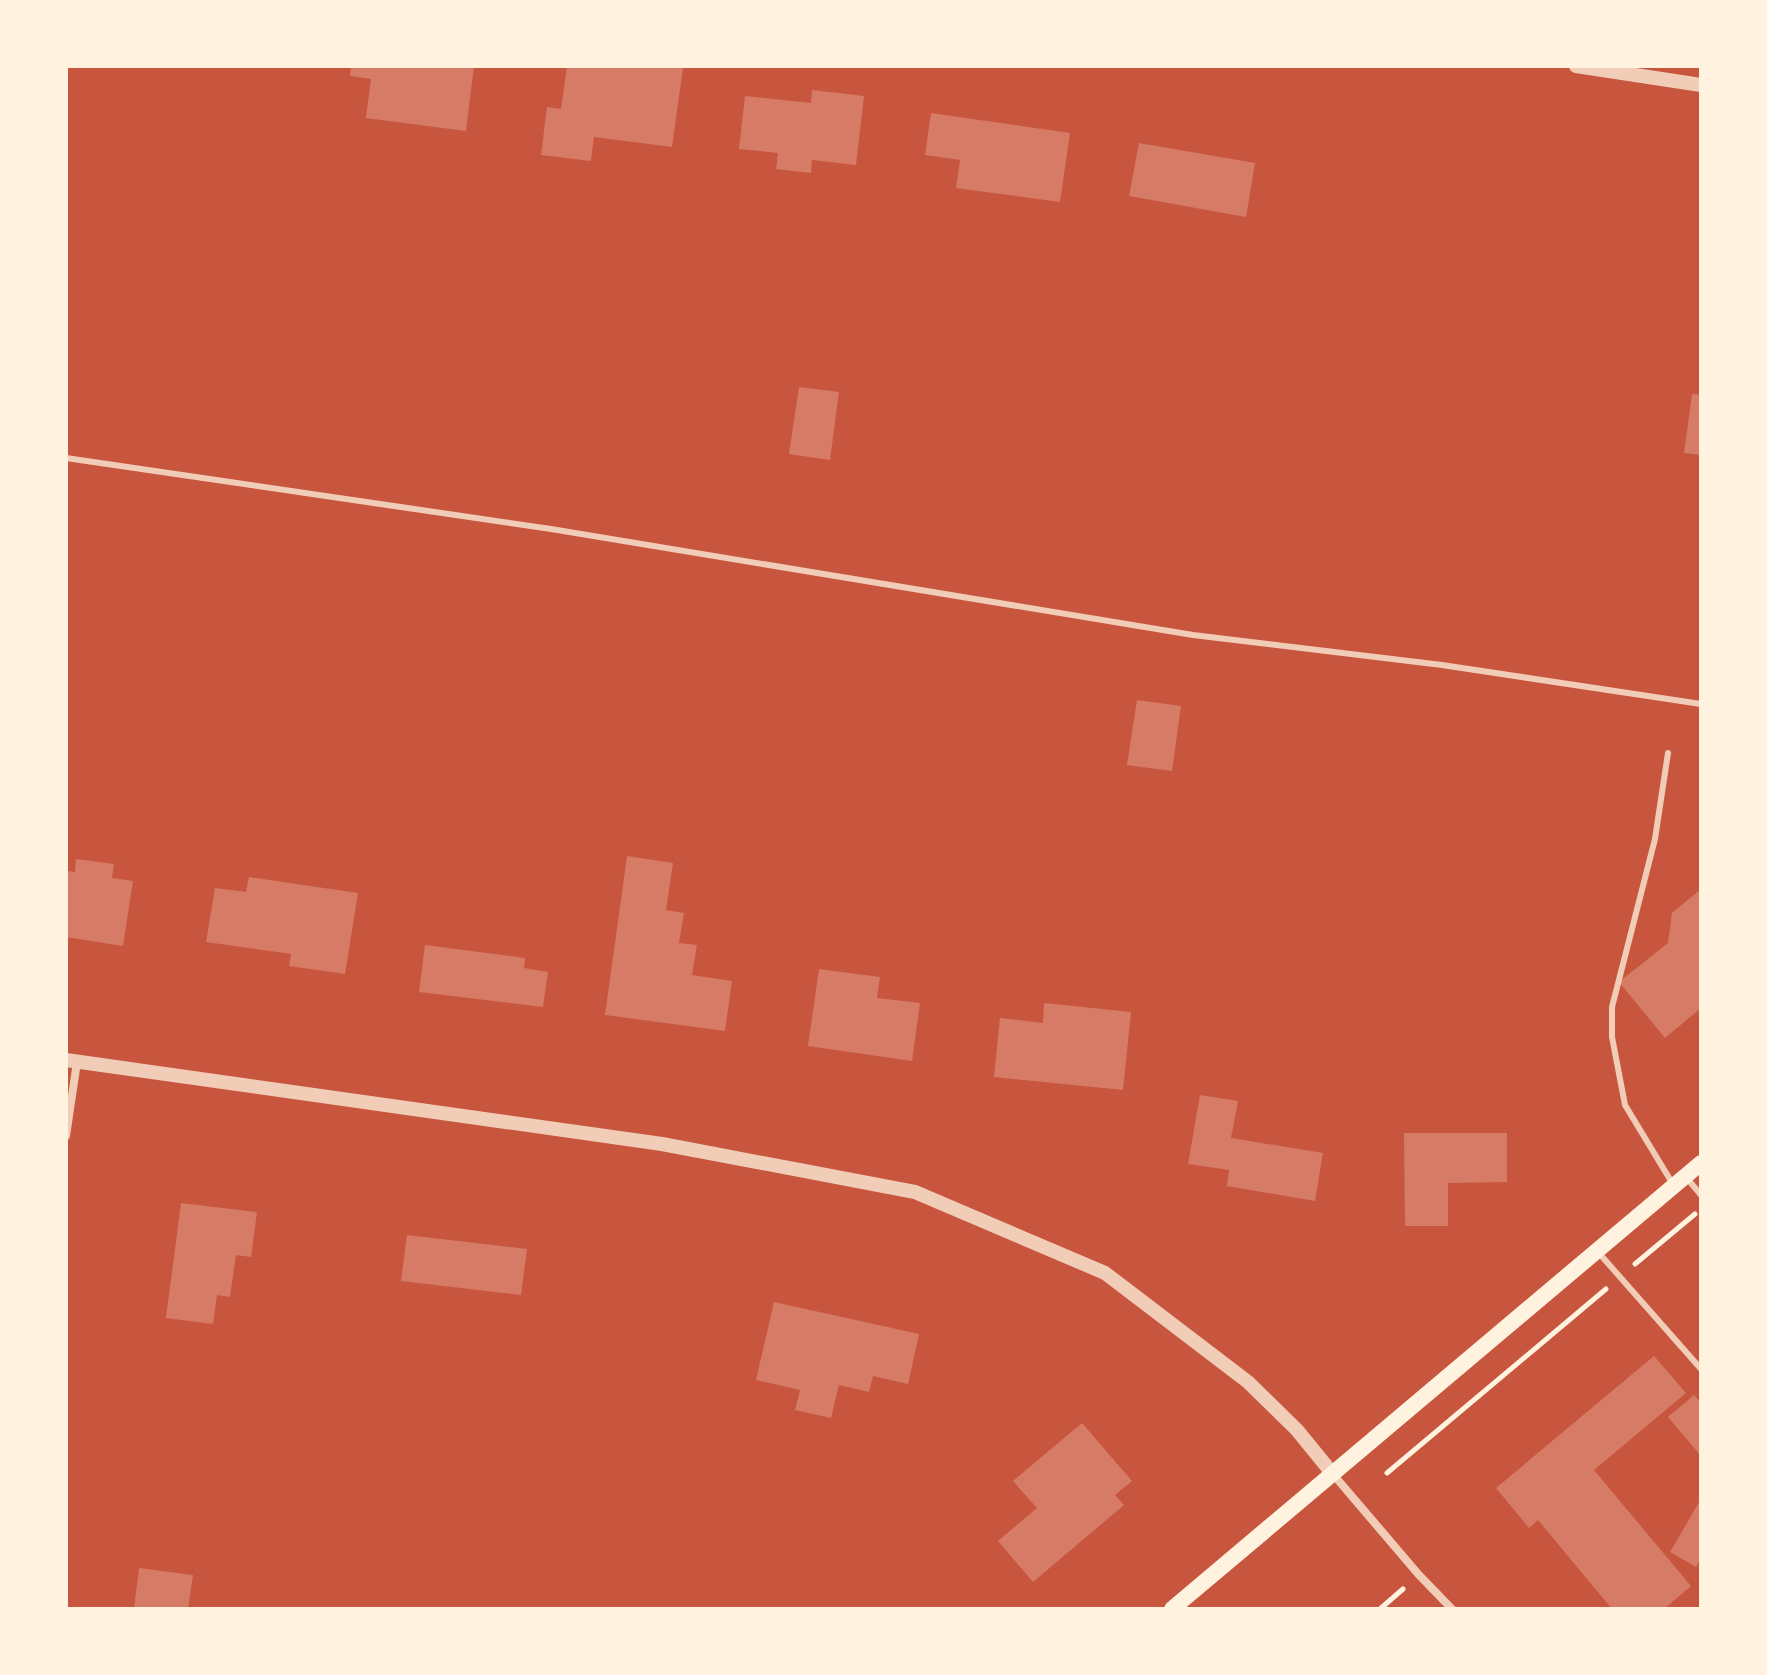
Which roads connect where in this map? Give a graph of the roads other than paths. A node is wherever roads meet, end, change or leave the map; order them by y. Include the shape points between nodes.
1 (1576, 66) edge
2 (1701, 85) edge
3 (66, 458) edge
4 (1701, 704) edge
5 (1668, 753) dead end
6 (71, 1061) edge
7 (66, 1136) edge
8 (1701, 1163) edge
9 (1680, 1181) junction
10 (1701, 1195) edge
11 (1597, 1250) junction
12 (1701, 1369) edge
13 (1332, 1473) junction
14 (1172, 1609) edge
15 (1452, 1609) edge

1 - 2 street
3 - 4 lane via 551,529 1193,635
5 - 9 lane via 1655,839 1612,1007 1612,1037 1625,1105
6 - 7 street
6 - 13 street via 662,1144 915,1192 1105,1273 1248,1382
8 - 9 main road
9 - 10 lane
9 - 11 main road
11 - 12 lane
11 - 13 main road
13 - 14 main road
13 - 15 street

